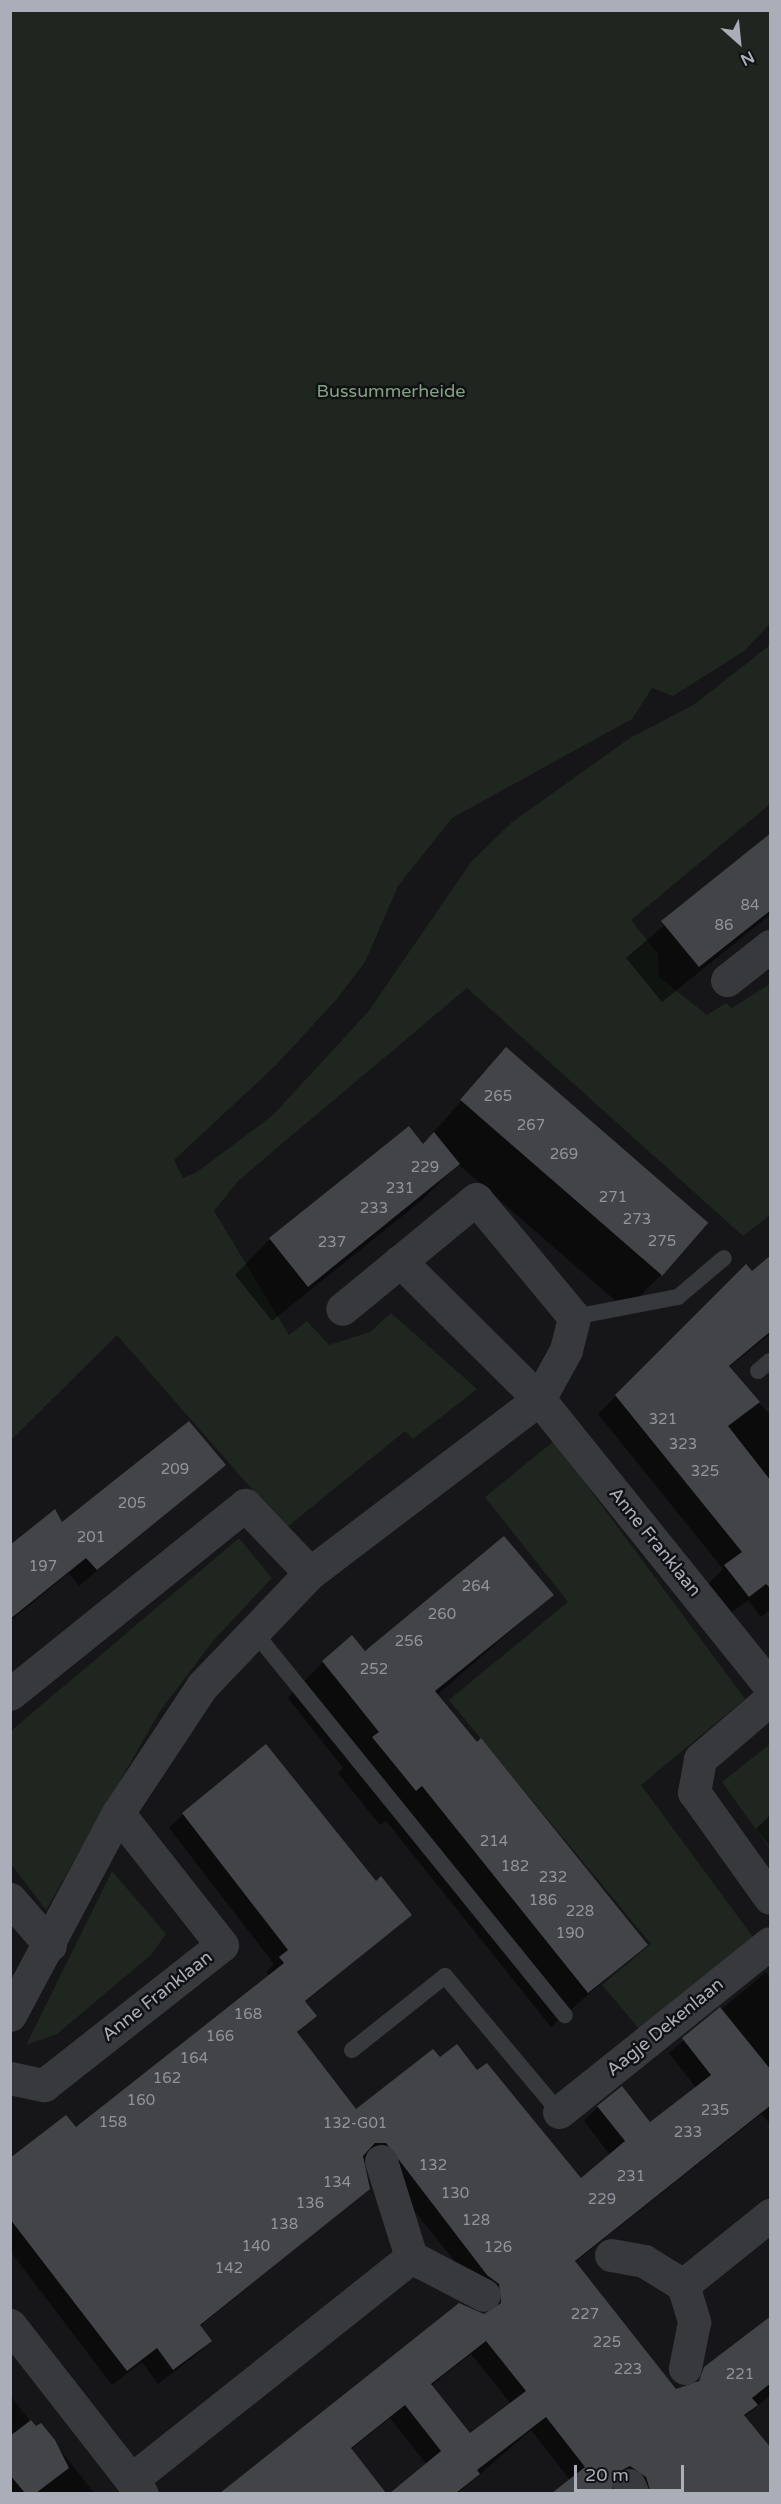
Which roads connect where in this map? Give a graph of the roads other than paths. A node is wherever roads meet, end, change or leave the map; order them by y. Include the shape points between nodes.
1 (771, 946) edge
2 (727, 980) dead end
3 (723, 1258) dead end
4 (400, 1261) junction
5 (342, 1309) dead end
6 (574, 1317) junction
7 (539, 1399) junction
8 (310, 1573) junction
9 (252, 1629) junction
10 (771, 1686) edge
11 (10, 1694) edge
12 (771, 1700) edge
13 (118, 1814) junction
14 (771, 1898) edge
15 (10, 1899) edge
16 (771, 1943) edge
17 (50, 1945) junction
18 (10, 2015) edge
19 (565, 2015) dead end
20 (352, 2050) dead end
21 (10, 2078) edge
22 (559, 2112) joint
23 (381, 2162) dead end
24 (771, 2216) edge
25 (611, 2255) dead end
26 (411, 2257) junction
27 (683, 2285) junction
28 (484, 2295) dead end
29 (10, 2325) edge
30 (685, 2368) dead end
31 (136, 2487) edge

1 - 2 street
3 - 6 lane via 678,1297
4 - 5 street
4 - 6 street via 476,1199
4 - 7 street, Anne Franklaan
6 - 7 street via 566,1350
7 - 8 street
7 - 10 street, Anne Franklaan
8 - 9 street
8 - 11 street via 245,1505
9 - 13 street via 161,1741
9 - 19 lane
12 - 14 street via 700,1759 694,1792
13 - 17 street
13 - 21 street, Anne Franklaan via 222,1945 44,2085
15 - 17 street
16 - 22 street, Aagje Dekenlaan
17 - 18 street
20 - 22 lane via 445,1976
23 - 26 street
24 - 27 street
25 - 27 street via 644,2262
26 - 28 street
26 - 31 street
27 - 30 street via 694,2322
29 - 31 street

